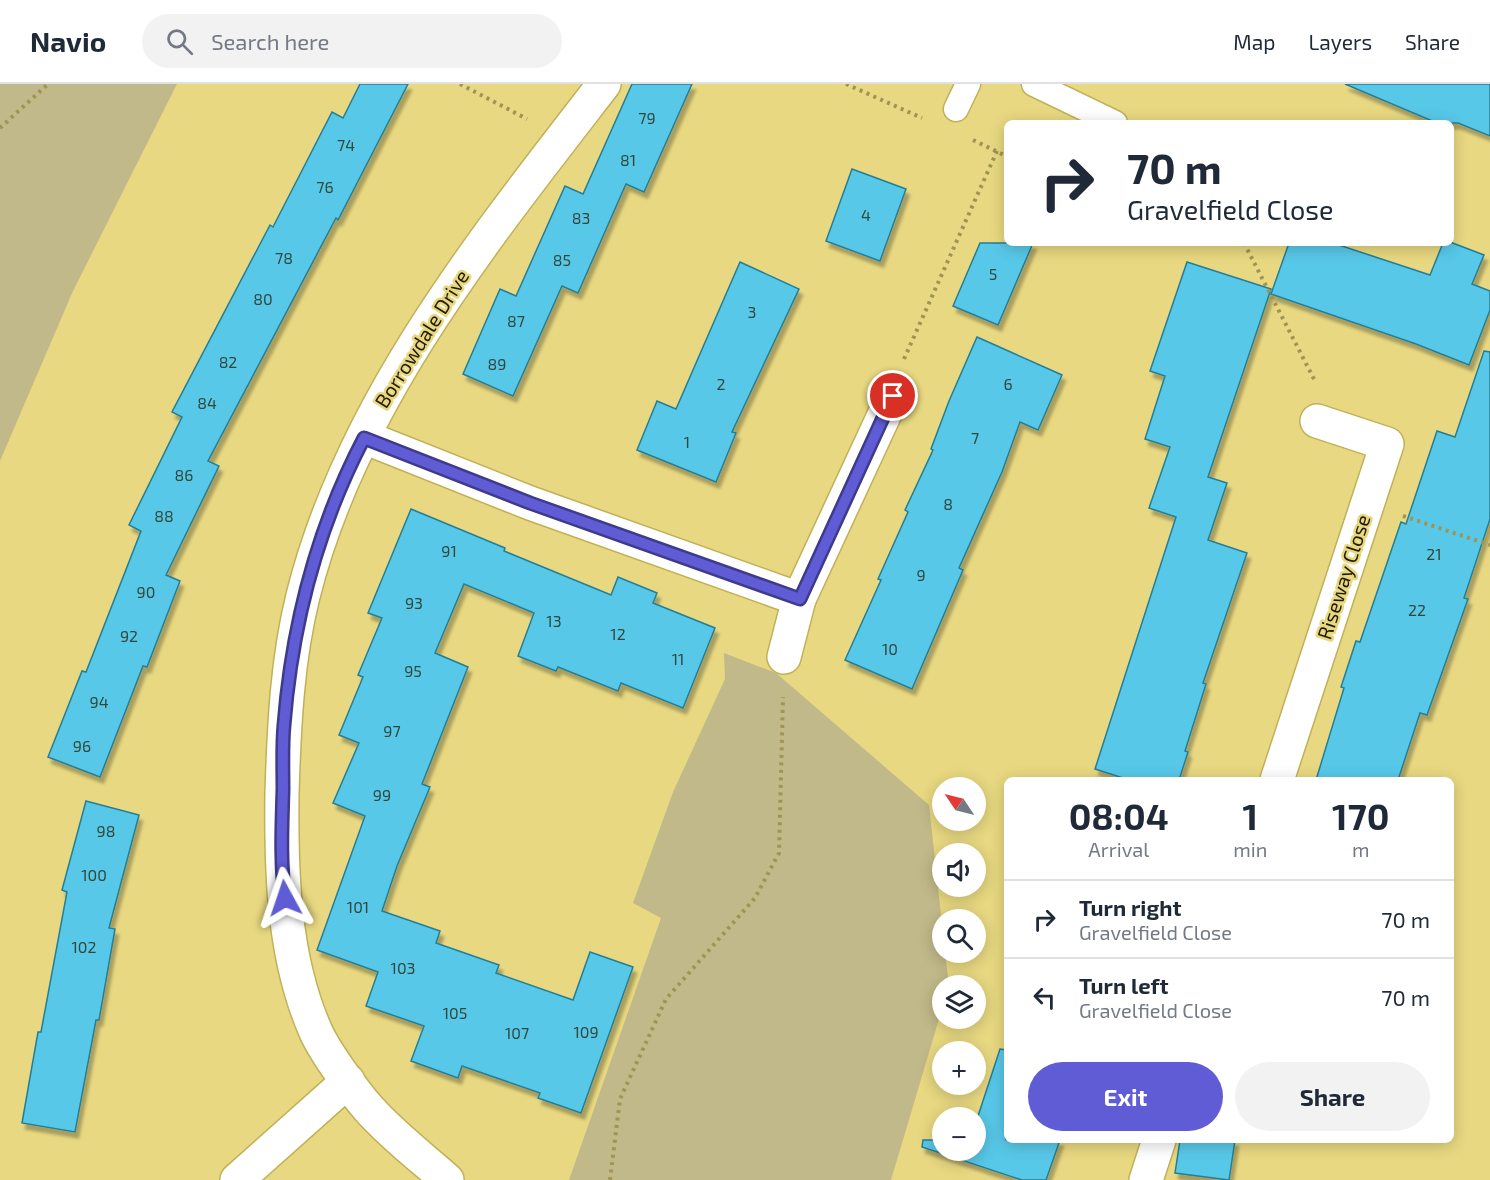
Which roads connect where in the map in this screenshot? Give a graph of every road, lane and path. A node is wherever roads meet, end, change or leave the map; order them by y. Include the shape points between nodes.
1 (48, 84) edge
2 (460, 84) edge
3 (604, 84) edge
4 (968, 84) edge
5 (1034, 84) edge
6 (956, 109) dead end
7 (1109, 120) edge
8 (0, 128) edge
9 (562, 138) junction
10 (997, 151) dead end
11 (1246, 246) edge
12 (893, 396) joint
13 (1317, 421) joint
14 (364, 438) junction
15 (1368, 504) junction
16 (1490, 545) edge
17 (800, 599) junction
18 (784, 657) joint
19 (1279, 777) edge
20 (348, 1081) junction
21 (1158, 1143) edge
22 (237, 1180) edge
23 (447, 1180) edge
24 (610, 1180) edge
25 (1146, 1180) edge

1 - 8 path
2 - 9 path
3 - 9 street, Borrowdale Drive
4 - 6 lane
5 - 7 lane
9 - 14 street, Borrowdale Drive via 426,328 392,381
10 - 12 path via 893,383
11 - 13 path via 1317,385
12 - 17 street
13 - 15 street, Riseway Close via 1388,444
14 - 17 street via 530,503
14 - 20 street, Borrowdale Drive via 344,476 303,596 283,737 283,879 290,936 300,985 317,1034
15 - 16 path
15 - 19 street, Riseway Close
17 - 18 street
18 - 24 path via 779,853 754,898 666,999 620,1099
20 - 22 street
20 - 23 street, Borrowdale Drive via 369,1109
21 - 25 street

